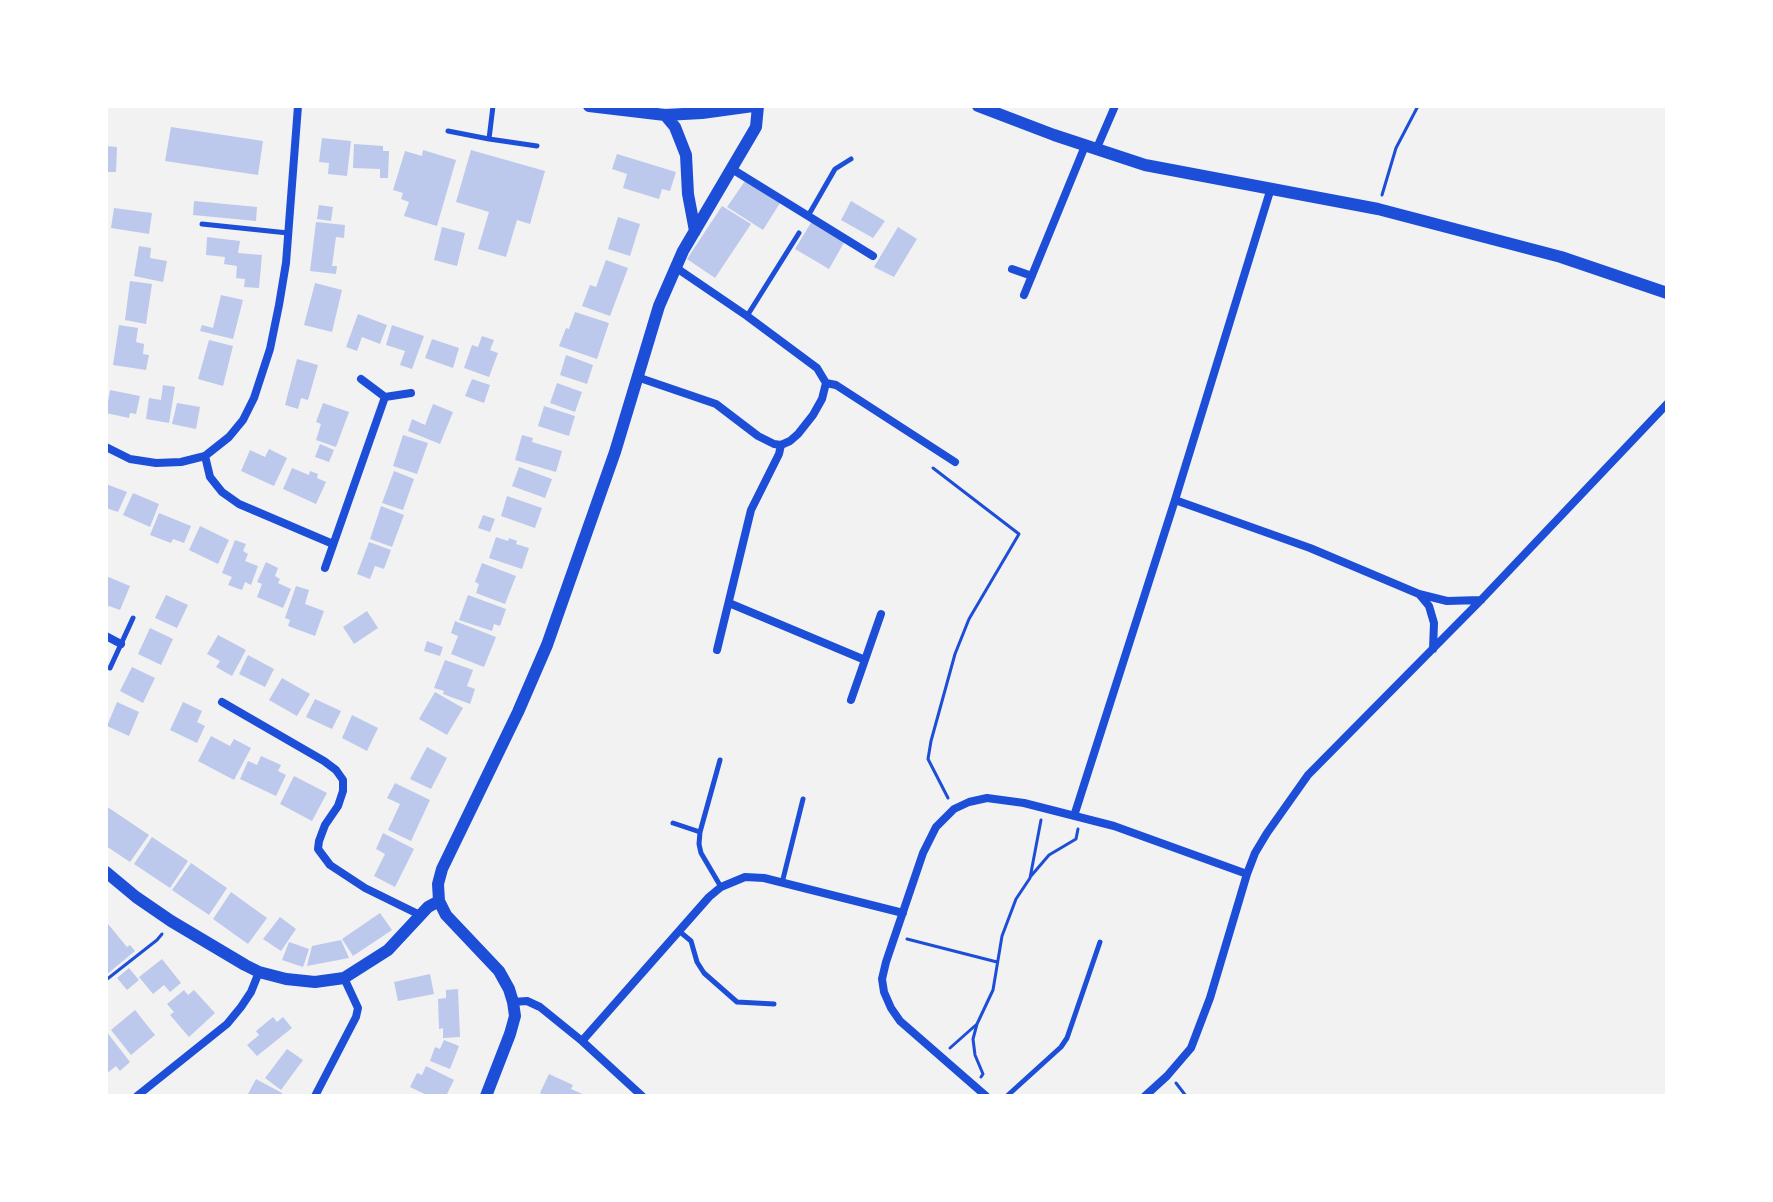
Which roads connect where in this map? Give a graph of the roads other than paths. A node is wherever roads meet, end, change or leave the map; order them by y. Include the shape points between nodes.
1 (298, 106) edge
2 (493, 106) edge
3 (589, 106) edge
4 (755, 106) edge
5 (978, 106) edge
6 (1115, 106) edge
7 (665, 115) junction
8 (448, 131) dead end
9 (489, 139) junction
10 (537, 146) dead end
11 (1091, 148) junction
12 (851, 159) dead end
13 (732, 169) junction
14 (1271, 188) junction
15 (808, 216) junction
16 (202, 224) dead end
17 (695, 231) junction
18 (288, 233) junction
19 (799, 233) dead end
20 (873, 256) dead end
21 (675, 267) junction
22 (1012, 269) dead end
23 (1032, 276) junction
24 (1667, 293) edge
25 (1024, 295) dead end
26 (747, 316) junction
27 (637, 377) junction
28 (361, 379) dead end
29 (826, 383) junction
30 (411, 393) dead end
31 (385, 397) junction
32 (1667, 404) edge
33 (781, 445) junction
34 (106, 447) edge
35 (205, 456) junction
36 (955, 462) dead end
37 (1175, 500) junction
38 (333, 544) junction
39 (325, 568) dead end
40 (1419, 594) junction
41 (1481, 600) junction
42 (729, 603) junction
43 (881, 614) dead end
44 (133, 618) dead end
45 (106, 636) edge
46 (121, 644) junction
47 (1433, 649) junction
48 (717, 650) dead end
49 (865, 660) junction
50 (110, 668) dead end
51 (851, 700) dead end
52 (222, 702) dead end
53 (720, 760) dead end
54 (803, 799) dead end
55 (1078, 817) junction
56 (673, 823) dead end
57 (700, 832) junction
58 (106, 872) edge
59 (1247, 874) junction
60 (782, 883) junction
61 (721, 887) junction
62 (439, 901) junction
63 (903, 913) junction
64 (420, 915) junction
65 (679, 931) junction
66 (1100, 942) dead end
67 (259, 972) junction
68 (344, 978) junction
69 (513, 1002) junction
70 (774, 1004) dead end
71 (582, 1041) junction
72 (137, 1096) edge
73 (315, 1096) edge
74 (486, 1096) edge
75 (642, 1096) edge
76 (986, 1096) edge
77 (1007, 1096) edge
78 (1145, 1096) edge

1 - 18 street
2 - 9 lane
3 - 7 street
4 - 7 street
4 - 13 street via 756,127
5 - 11 street
6 - 11 street
7 - 17 street via 686,155
8 - 9 lane
9 - 10 lane
11 - 14 street via 1180,173
11 - 23 street
12 - 15 lane via 835,169
13 - 15 street
13 - 17 street
14 - 24 street via 1378,209 1561,257
14 - 37 street
15 - 20 street
16 - 18 lane
17 - 21 street
18 - 35 street via 270,349 254,398 229,437
19 - 26 lane
21 - 26 street
21 - 27 street
22 - 23 street
23 - 25 street
26 - 29 street via 817,368
27 - 33 street via 716,404 758,436
27 - 62 street via 568,590 518,712 442,869
28 - 31 street
29 - 33 street via 813,415
29 - 36 street
30 - 31 street
31 - 38 street
32 - 41 street
33 - 42 street via 751,510
34 - 35 street via 130,459 156,463
35 - 38 street via 210,477 239,504
37 - 40 street
37 - 55 street
38 - 39 street
40 - 41 street via 1447,601
40 - 47 street via 1434,623
41 - 47 street
42 - 48 street
42 - 49 street
43 - 49 street
44 - 46 lane
45 - 46 street
46 - 50 lane
47 - 59 street via 1308,775 1267,833
49 - 51 street
52 - 64 street via 336,770 343,791 318,849 330,865 365,888
53 - 57 lane
54 - 60 lane
55 - 59 street
55 - 63 street via 987,798 954,809 936,827 923,853
56 - 57 lane
57 - 61 lane via 701,853
58 - 67 street via 171,921
59 - 78 street via 1191,1048
60 - 61 street via 745,877
60 - 63 street
61 - 65 street
62 - 64 street
62 - 69 street via 458,930 499,971
63 - 76 street via 882,979 891,1008
64 - 68 street via 388,950
65 - 70 lane via 691,941 704,973 737,1002
65 - 71 street
66 - 77 lane via 1067,1038
67 - 68 street via 315,982
67 - 72 street via 227,1024
68 - 73 street via 356,1000 356,1017
69 - 71 street via 535,1004
69 - 74 street via 510,1034
71 - 75 street

